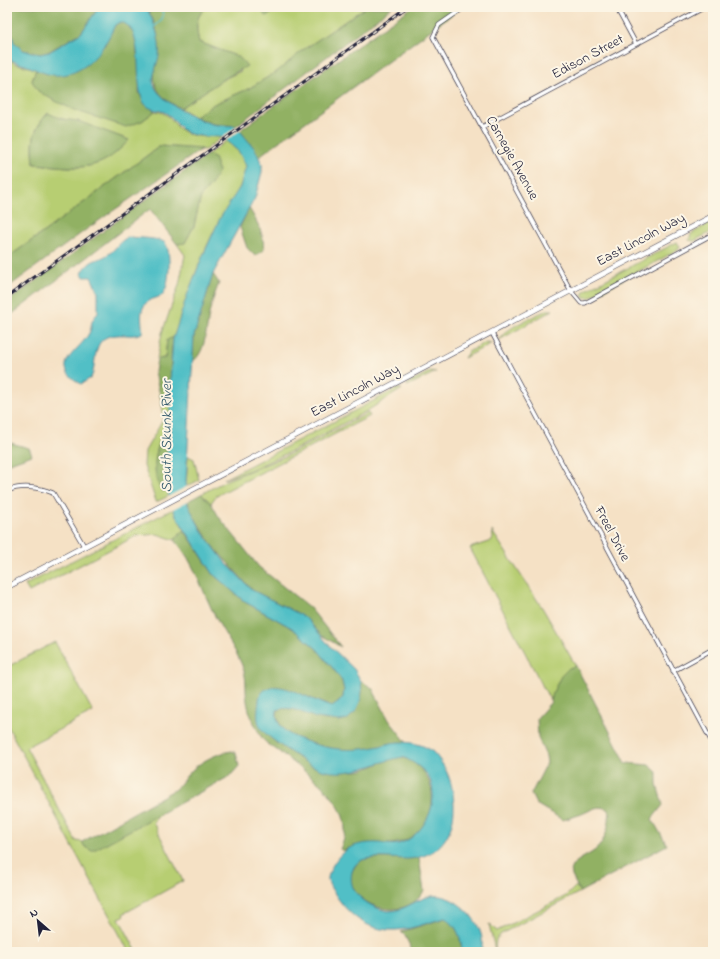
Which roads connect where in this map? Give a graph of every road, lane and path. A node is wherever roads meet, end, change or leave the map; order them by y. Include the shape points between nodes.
1 (465, 7) edge
2 (616, 7) edge
3 (705, 7) edge
4 (636, 44) junction
5 (482, 127) junction
6 (713, 216) edge
7 (713, 234) edge
8 (571, 291) junction
9 (492, 333) junction
10 (7, 491) edge
11 (84, 546) junction
12 (7, 587) edge
13 (713, 649) edge
14 (673, 671) junction
15 (713, 744) edge

1 - 5 street, Carnegie Avenue via 439,25 433,37
2 - 4 street
3 - 4 street, Edison Street
4 - 5 street, Edison Street
5 - 8 street, Carnegie Avenue
6 - 8 main road, East Lincoln Way
7 - 8 street via 585,303 581,303
8 - 9 main road, East Lincoln Way
9 - 11 main road, East Lincoln Way
9 - 14 street, Freel Drive
10 - 11 street via 22,487 53,493
11 - 12 main road, East Lincoln Way
13 - 14 street
14 - 15 street, Freel Drive

